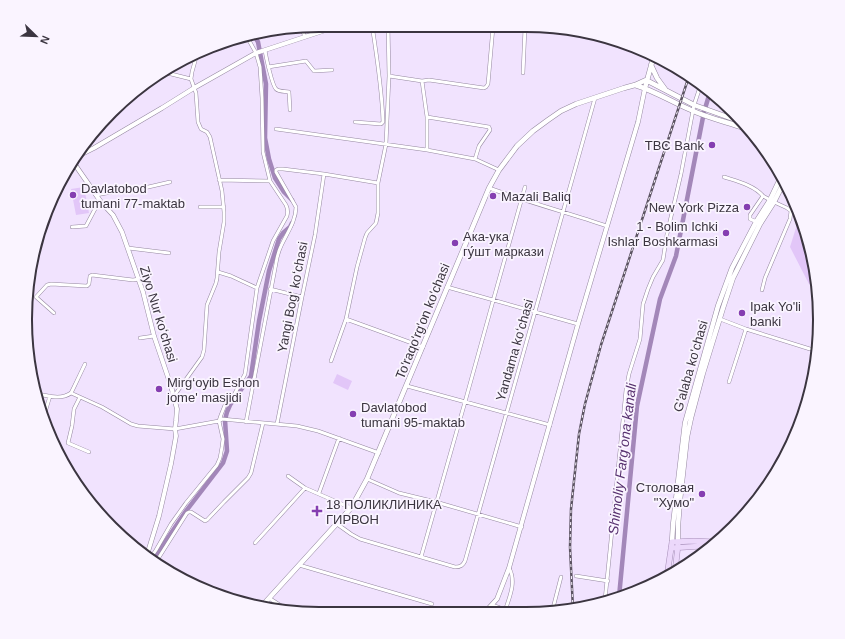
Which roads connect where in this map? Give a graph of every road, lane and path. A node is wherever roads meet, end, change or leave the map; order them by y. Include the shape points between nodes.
1 (320, 32) edge
2 (373, 32) edge
3 (388, 32) edge
4 (493, 32) edge
5 (525, 32) edge
6 (303, 33) edge
7 (305, 37) junction
8 (249, 41) edge
9 (265, 50) junction
10 (256, 53) junction
11 (195, 60) edge
12 (652, 62) edge
13 (651, 65) junction
14 (268, 67) junction
15 (332, 70) dead end
16 (523, 73) dead end
17 (171, 74) edge
18 (389, 76) junction
19 (191, 79) junction
20 (646, 80) junction
21 (422, 81) junction
22 (635, 86) junction
23 (194, 88) junction
24 (645, 88) junction
25 (699, 90) edge
26 (668, 92) junction
27 (595, 98) junction
28 (694, 105) junction
29 (290, 110) dead end
30 (692, 111) junction
31 (427, 116) junction
32 (731, 118) edge
33 (355, 122) dead end
34 (738, 126) edge
35 (276, 129) dead end
36 (386, 144) junction
37 (428, 150) junction
38 (85, 152) edge
39 (475, 159) junction
40 (76, 166) edge
41 (499, 170) junction
42 (324, 174) junction
43 (724, 176) dead end
44 (219, 180) junction
45 (270, 181) junction
46 (170, 182) dead end
47 (378, 183) junction
48 (778, 184) edge
49 (525, 187) dead end
50 (489, 188) junction
51 (780, 188) edge
52 (96, 195) junction
53 (763, 196) junction
54 (522, 200) junction
55 (772, 201) junction
56 (101, 202) junction
57 (224, 207) junction
58 (200, 208) dead end
59 (564, 212) junction
60 (758, 223) junction
61 (607, 226) junction
62 (72, 227) dead end
63 (128, 248) junction
64 (169, 253) dead end
65 (218, 272) junction
66 (139, 279) junction
67 (257, 288) junction
68 (447, 288) junction
69 (270, 289) junction
70 (762, 290) dead end
71 (302, 296) junction
72 (493, 301) junction
73 (535, 312) junction
74 (54, 313) dead end
75 (346, 319) junction
76 (720, 319) junction
77 (578, 324) junction
78 (746, 329) junction
79 (154, 336) junction
80 (140, 338) dead end
81 (423, 347) junction
82 (810, 349) dead end
83 (331, 361) dead end
84 (85, 364) dead end
85 (729, 382) dead end
86 (407, 386) junction
87 (71, 393) junction
88 (42, 395) edge
89 (50, 396) junction
90 (174, 396) junction
91 (80, 397) junction
92 (466, 402) junction
93 (46, 408) edge
94 (507, 414) junction
95 (220, 420) junction
96 (246, 422) junction
97 (263, 423) junction
98 (277, 424) junction
99 (550, 425) junction
100 (175, 429) junction
101 (339, 438) junction
102 (89, 452) dead end
103 (379, 453) junction
104 (683, 457) junction
105 (288, 476) dead end
106 (367, 479) junction
107 (306, 488) junction
108 (319, 493) junction
109 (436, 502) junction
110 (351, 508) junction
111 (478, 514) junction
112 (337, 524) junction
113 (522, 527) junction
114 (678, 542) junction
115 (708, 542) edge
116 (255, 543) dead end
117 (671, 545) junction
118 (703, 546) edge
119 (678, 548) junction
120 (148, 551) edge
121 (153, 554) edge
122 (421, 557) junction
123 (159, 558) edge
124 (676, 564) edge
125 (299, 565) junction
126 (509, 568) junction
127 (668, 569) edge
128 (576, 576) dead end
129 (561, 577) dead end
130 (608, 581) junction
131 (606, 595) edge
132 (269, 598) junction
133 (266, 602) edge
134 (279, 604) edge
135 (432, 604) dead end
136 (492, 605) joint
137 (554, 605) edge
138 (498, 607) edge
139 (506, 607) edge

1 - 7 street
2 - 33 street via 384,122
3 - 18 street
4 - 21 street via 486,87
5 - 16 street
6 - 7 street
7 - 9 street
8 - 10 street
9 - 10 street
9 - 14 street
10 - 23 street
10 - 45 street via 262,90 263,152
11 - 19 street
12 - 13 main road
13 - 20 main road
13 - 26 main road via 656,78
14 - 15 street via 306,61 314,71
14 - 29 street via 276,89 289,92
17 - 19 street
18 - 21 street
18 - 36 street
19 - 23 street
20 - 22 main road, To'raqo'rg'on ko'chasi
20 - 24 main road
20 - 26 main road
21 - 31 street
22 - 24 main road, To'raqo'rg'on ko'chasi
22 - 27 main road, To'raqo'rg'on ko'chasi
23 - 38 street
23 - 44 street via 199,126 210,137
24 - 30 main road, To'raqo'rg'on ko'chasi
24 - 61 street via 638,122
25 - 28 street
26 - 28 main road
27 - 41 main road, To'raqo'rg'on ko'chasi via 571,107 533,131 517,146
27 - 59 street, Yandama koʻchasi
28 - 30 street
28 - 32 main road
30 - 34 main road, To'raqo'rg'on ko'chasi
30 - 130 street via 663,260 648,289 640,339 626,390
31 - 37 street
31 - 39 street via 489,127 490,130
35 - 36 street
36 - 37 street
36 - 47 street
37 - 39 street
39 - 41 street
40 - 52 street, Ziyo Nur koʻchasi
41 - 50 main road, To'raqo'rg'on ko'chasi
42 - 47 street
42 - 69 street via 276,170 296,207 296,213 280,248
42 - 71 street, Yangi Bogʻ koʻchasi via 315,236
43 - 53 street via 752,188
44 - 45 street
44 - 57 street
45 - 67 street via 288,208 288,213 273,241
46 - 52 street
47 - 75 street via 377,218 365,238
48 - 55 main road, G'alaba ko'chasi
49 - 54 street
50 - 54 street
50 - 68 main road, To'raqo'rg'on ko'chasi
51 - 55 main road, G'alaba ko'chasi
52 - 56 street, Ziyo Nur koʻchasi
53 - 55 street
53 - 60 street via 750,217
54 - 59 street
54 - 72 street
55 - 60 main road, G'alaba ko'chasi
55 - 70 street via 792,212
56 - 62 street via 86,226
56 - 63 street, Ziyo Nur koʻchasi via 113,215
57 - 58 street
57 - 65 street
59 - 61 street
59 - 73 street, Yandama koʻchasi
60 - 76 main road, G'alaba ko'chasi via 736,271
60 - 104 main road, G'alaba ko'chasi via 732,268 720,300 685,423
61 - 77 street
63 - 64 street
63 - 66 street, Ziyo Nur koʻchasi
65 - 67 street
65 - 90 street via 207,305 202,357
66 - 74 street via 92,275 87,286 47,285 36,297
66 - 79 street, Ziyo Nur koʻchasi
67 - 95 street via 245,374 234,395 225,405
68 - 72 street
68 - 81 main road, To'raqo'rg'on ko'chasi
69 - 71 street
69 - 96 street
71 - 98 street, Yangi Bogʻ koʻchasi
72 - 73 street
72 - 92 street
73 - 77 street
73 - 94 street, Yandama koʻchasi
75 - 81 street
75 - 83 street
76 - 78 street
76 - 104 main road, G'alaba ko'chasi via 691,418
77 - 99 street
78 - 82 street
78 - 85 street
79 - 80 street
79 - 90 street, Ziyo Nur koʻchasi
81 - 86 main road, To'raqo'rg'on ko'chasi
84 - 87 street
86 - 92 street
86 - 103 main road, To'raqo'rg'on ko'chasi
87 - 89 street via 63,397
87 - 91 street
88 - 89 street
89 - 93 street
90 - 100 street, Ziyo Nur koʻchasi via 177,409
91 - 100 street via 135,425
91 - 102 street via 74,409 68,443
92 - 94 street
92 - 109 street
94 - 99 street
94 - 111 street, Yandama koʻchasi
95 - 96 street
95 - 100 street
95 - 121 street via 223,439 218,462 171,524
96 - 97 street
97 - 98 street
97 - 123 street via 248,478 208,520 205,521 191,512 187,513
98 - 101 street via 297,426
99 - 113 street
100 - 120 street, Ziyo Nur koʻchasi via 171,464
101 - 103 street
101 - 108 street
103 - 106 main road, To'raqo'rg'on ko'chasi
104 - 114 main road, G'alaba ko'chasi
104 - 117 main road, G'alaba ko'chasi
105 - 107 street
106 - 109 street via 399,493
106 - 110 main road, To'raqo'rg'on ko'chasi
107 - 108 street
107 - 116 street
108 - 110 street
109 - 111 street
109 - 122 street
110 - 112 main road, To'raqo'rg'on ko'chasi
111 - 113 street
111 - 122 street, Yandama koʻchasi via 463,565 456,567
112 - 122 street, Yandama koʻchasi via 360,539
112 - 125 main road, To'raqo'rg'on ko'chasi
113 - 126 street
114 - 115 main road
114 - 117 main road
114 - 119 main road, G'alaba ko'chasi
117 - 119 main road
117 - 127 main road, G'alaba ko'chasi
118 - 119 main road
119 - 124 main road, G'alaba ko'chasi
125 - 132 main road, To'raqo'rg'on ko'chasi
125 - 135 street
126 - 136 street via 497,599
126 - 139 street via 513,582
128 - 130 street
129 - 137 street
130 - 131 street
132 - 133 main road, To'raqo'rg'on ko'chasi
132 - 134 street
136 - 138 street

